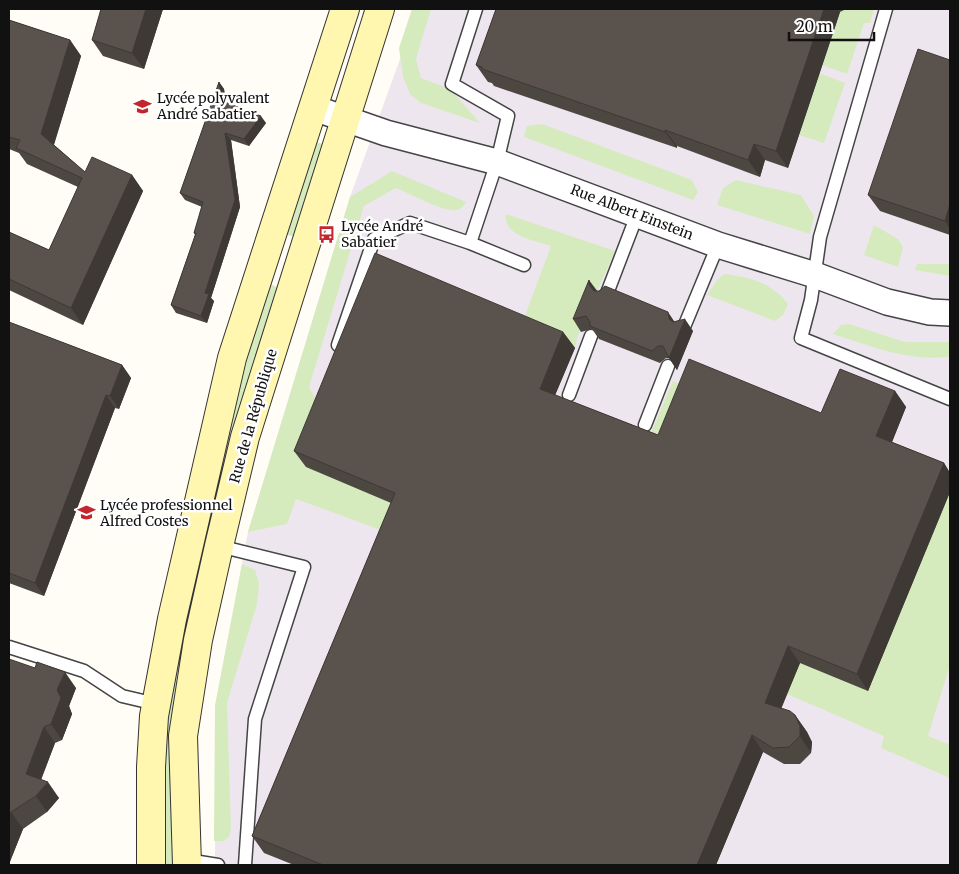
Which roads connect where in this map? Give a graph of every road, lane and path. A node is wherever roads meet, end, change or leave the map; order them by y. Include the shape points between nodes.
1 (345, 9) edge
2 (380, 9) edge
3 (476, 9) edge
4 (886, 9) edge
5 (314, 108) junction
6 (344, 120) junction
7 (497, 162) junction
8 (637, 214) junction
9 (470, 243) junction
10 (718, 245) junction
11 (524, 265) dead end
12 (815, 275) junction
13 (606, 296) edge
14 (950, 314) edge
15 (684, 327) edge
16 (591, 336) edge
17 (335, 357) edge
18 (668, 366) edge
19 (569, 395) dead end
20 (950, 398) edge
21 (645, 425) dead end
22 (219, 546) junction
23 (9, 647) edge
24 (156, 704) junction
25 (187, 863) edge
26 (151, 865) edge
27 (218, 865) edge
28 (245, 865) edge

1 - 5 main road
2 - 6 main road, Rue de la République
3 - 7 lane via 452,84 508,116
4 - 12 lane via 820,237
5 - 6 street, Rue Albert Einstein
5 - 24 main road via 232,358 172,619
6 - 7 street, Rue Albert Einstein
6 - 22 main road, Rue de la République via 245,437
7 - 8 street, Rue Albert Einstein
7 - 9 lane
8 - 10 street, Rue Albert Einstein
8 - 13 lane
9 - 11 lane
9 - 17 lane via 410,223 374,239
10 - 12 street, Rue Albert Einstein
10 - 15 lane
12 - 14 street, Rue Albert Einstein via 896,304
12 - 20 lane via 801,338
16 - 19 lane
18 - 21 lane
22 - 25 main road, Rue de la République via 198,640 183,736
22 - 28 lane via 304,567 254,719
23 - 24 lane via 84,671 122,696
24 - 26 main road via 151,767
25 - 27 lane

